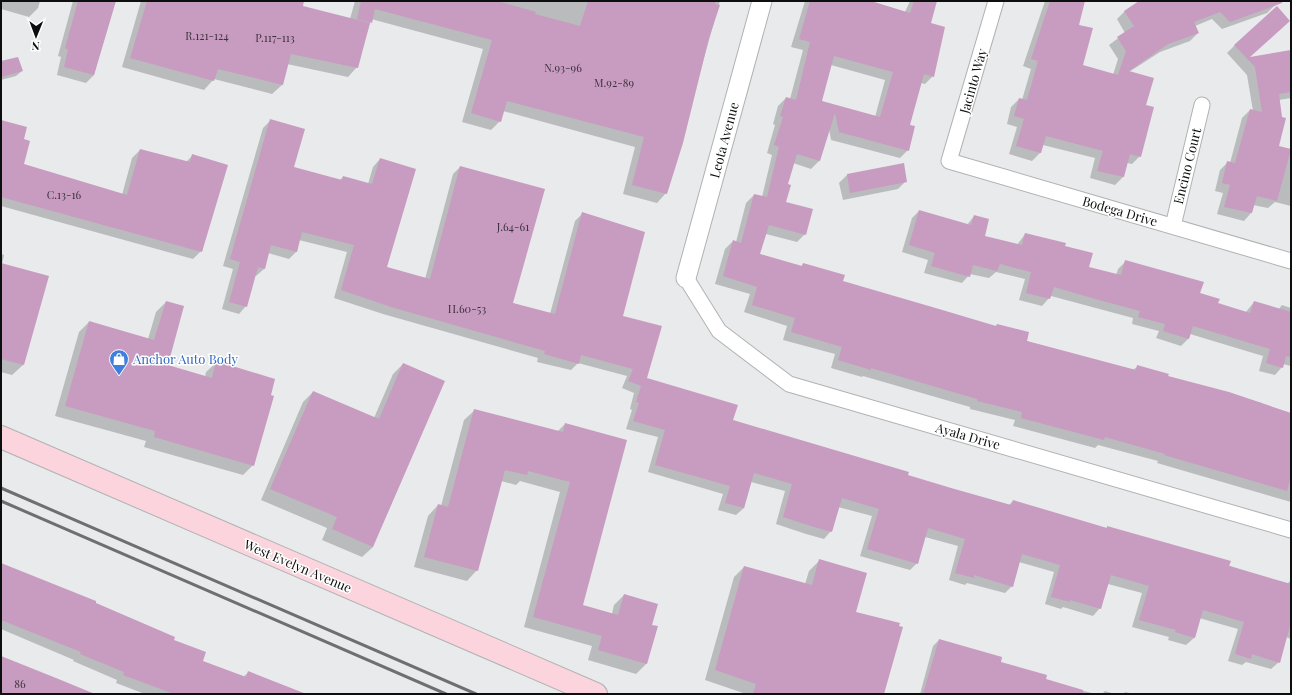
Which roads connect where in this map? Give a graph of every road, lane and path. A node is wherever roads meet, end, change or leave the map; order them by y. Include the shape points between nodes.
1 (762, 1) edge
2 (996, 1) edge
3 (1202, 105) dead end
4 (950, 161) joint
5 (1172, 226) junction
6 (1291, 261) edge
7 (686, 278) joint
8 (1, 437) edge
9 (1291, 530) edge
10 (596, 694) edge

1 - 7 street, Leota Avenue
2 - 4 street, Jacinto Way
3 - 5 street, Encino Court
4 - 5 street, Bodega Drive
5 - 6 street, Bodega Drive
7 - 9 street, Ayala Drive via 719,331 789,384
8 - 10 main road, West Evelyn Avenue

